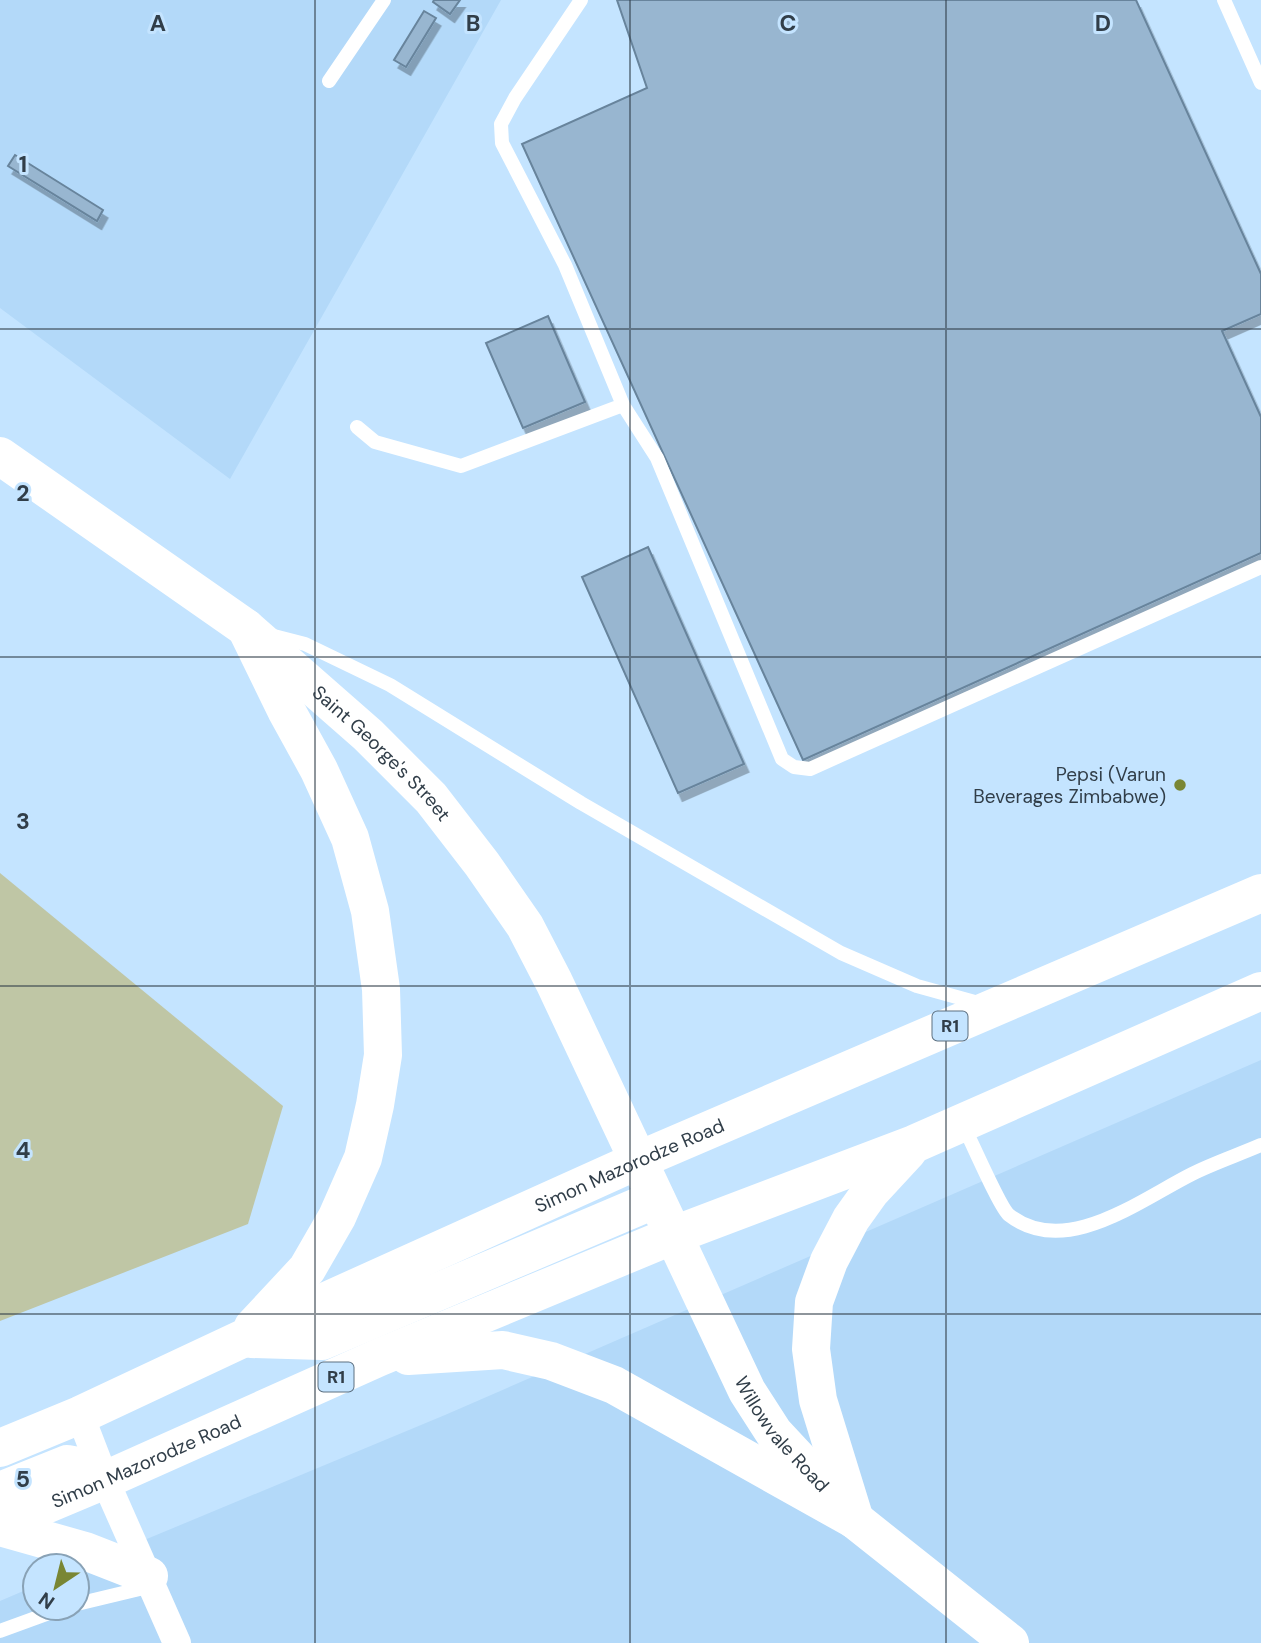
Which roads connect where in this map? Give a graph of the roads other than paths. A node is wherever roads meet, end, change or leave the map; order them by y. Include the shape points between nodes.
1 (384, 0) edge
2 (582, 0) edge
3 (1224, 0) edge
4 (329, 81) dead end
5 (1261, 83) edge
6 (623, 405) junction
7 (356, 427) dead end
8 (0, 456) edge
9 (1261, 567) edge
10 (246, 628) junction
11 (1261, 893) edge
12 (1261, 991) edge
13 (994, 1008) junction
14 (962, 1123) junction
15 (914, 1144) junction
16 (1261, 1145) edge
17 (639, 1160) junction
18 (656, 1199) junction
19 (674, 1236) junction
20 (242, 1339) junction
21 (380, 1357) junction
22 (80, 1415) junction
23 (0, 1448) edge
24 (105, 1480) junction
25 (0, 1491) edge
26 (855, 1520) junction
27 (0, 1525) edge
28 (151, 1581) junction
29 (91, 1600) edge
30 (25, 1622) edge
31 (0, 1631) edge
32 (177, 1643) edge
33 (1010, 1643) edge

1 - 4 lane
2 - 6 lane via 515,98 501,124 502,143 565,265
3 - 5 lane
6 - 7 lane via 461,466 375,443
6 - 9 lane via 657,458 769,731 782,759 794,767 810,769
8 - 10 main road, Saint George's Street
10 - 13 lane via 305,644 390,685 841,953 917,986
10 - 17 main road, Saint George's Street via 422,789 482,864 524,926 554,982
10 - 20 main road via 349,838 370,911 381,989 383,1055 363,1158 337,1217 307,1269
11 - 13 main road, Simon Mazorodze Road / R1
12 - 14 main road, Simon Mazorodze Road / R1
13 - 17 main road, Simon Mazorodze Road / R1
14 - 15 main road, Simon Mazorodze Road / R1
14 - 16 lane via 1007,1214 1032,1228 1061,1231 1093,1225
15 - 19 main road, Simon Mazorodze Road / R1
15 - 26 main road via 851,1219 814,1302 811,1349 818,1400
17 - 18 main road, Willowvale Road
17 - 20 main road, Simon Mazorodze Road / R1
18 - 19 main road, Willowvale Road
18 - 20 main road via 322,1341
19 - 21 main road, Simon Mazorodze Road / R1
19 - 26 main road, Willowvale Road via 747,1391 774,1433
20 - 22 main road, Simon Mazorodze Road / R1
21 - 24 main road, Simon Mazorodze Road / R1
21 - 26 main road via 503,1350 551,1361 614,1385
22 - 23 main road, Simon Mazorodze Road / R1
22 - 24 street
24 - 25 main road via 67,1464
24 - 27 main road, Simon Mazorodze Road / R1
24 - 28 street
26 - 33 main road, Willowvale Road
27 - 28 main road via 63,1544
28 - 29 lane
28 - 32 street
30 - 31 lane

